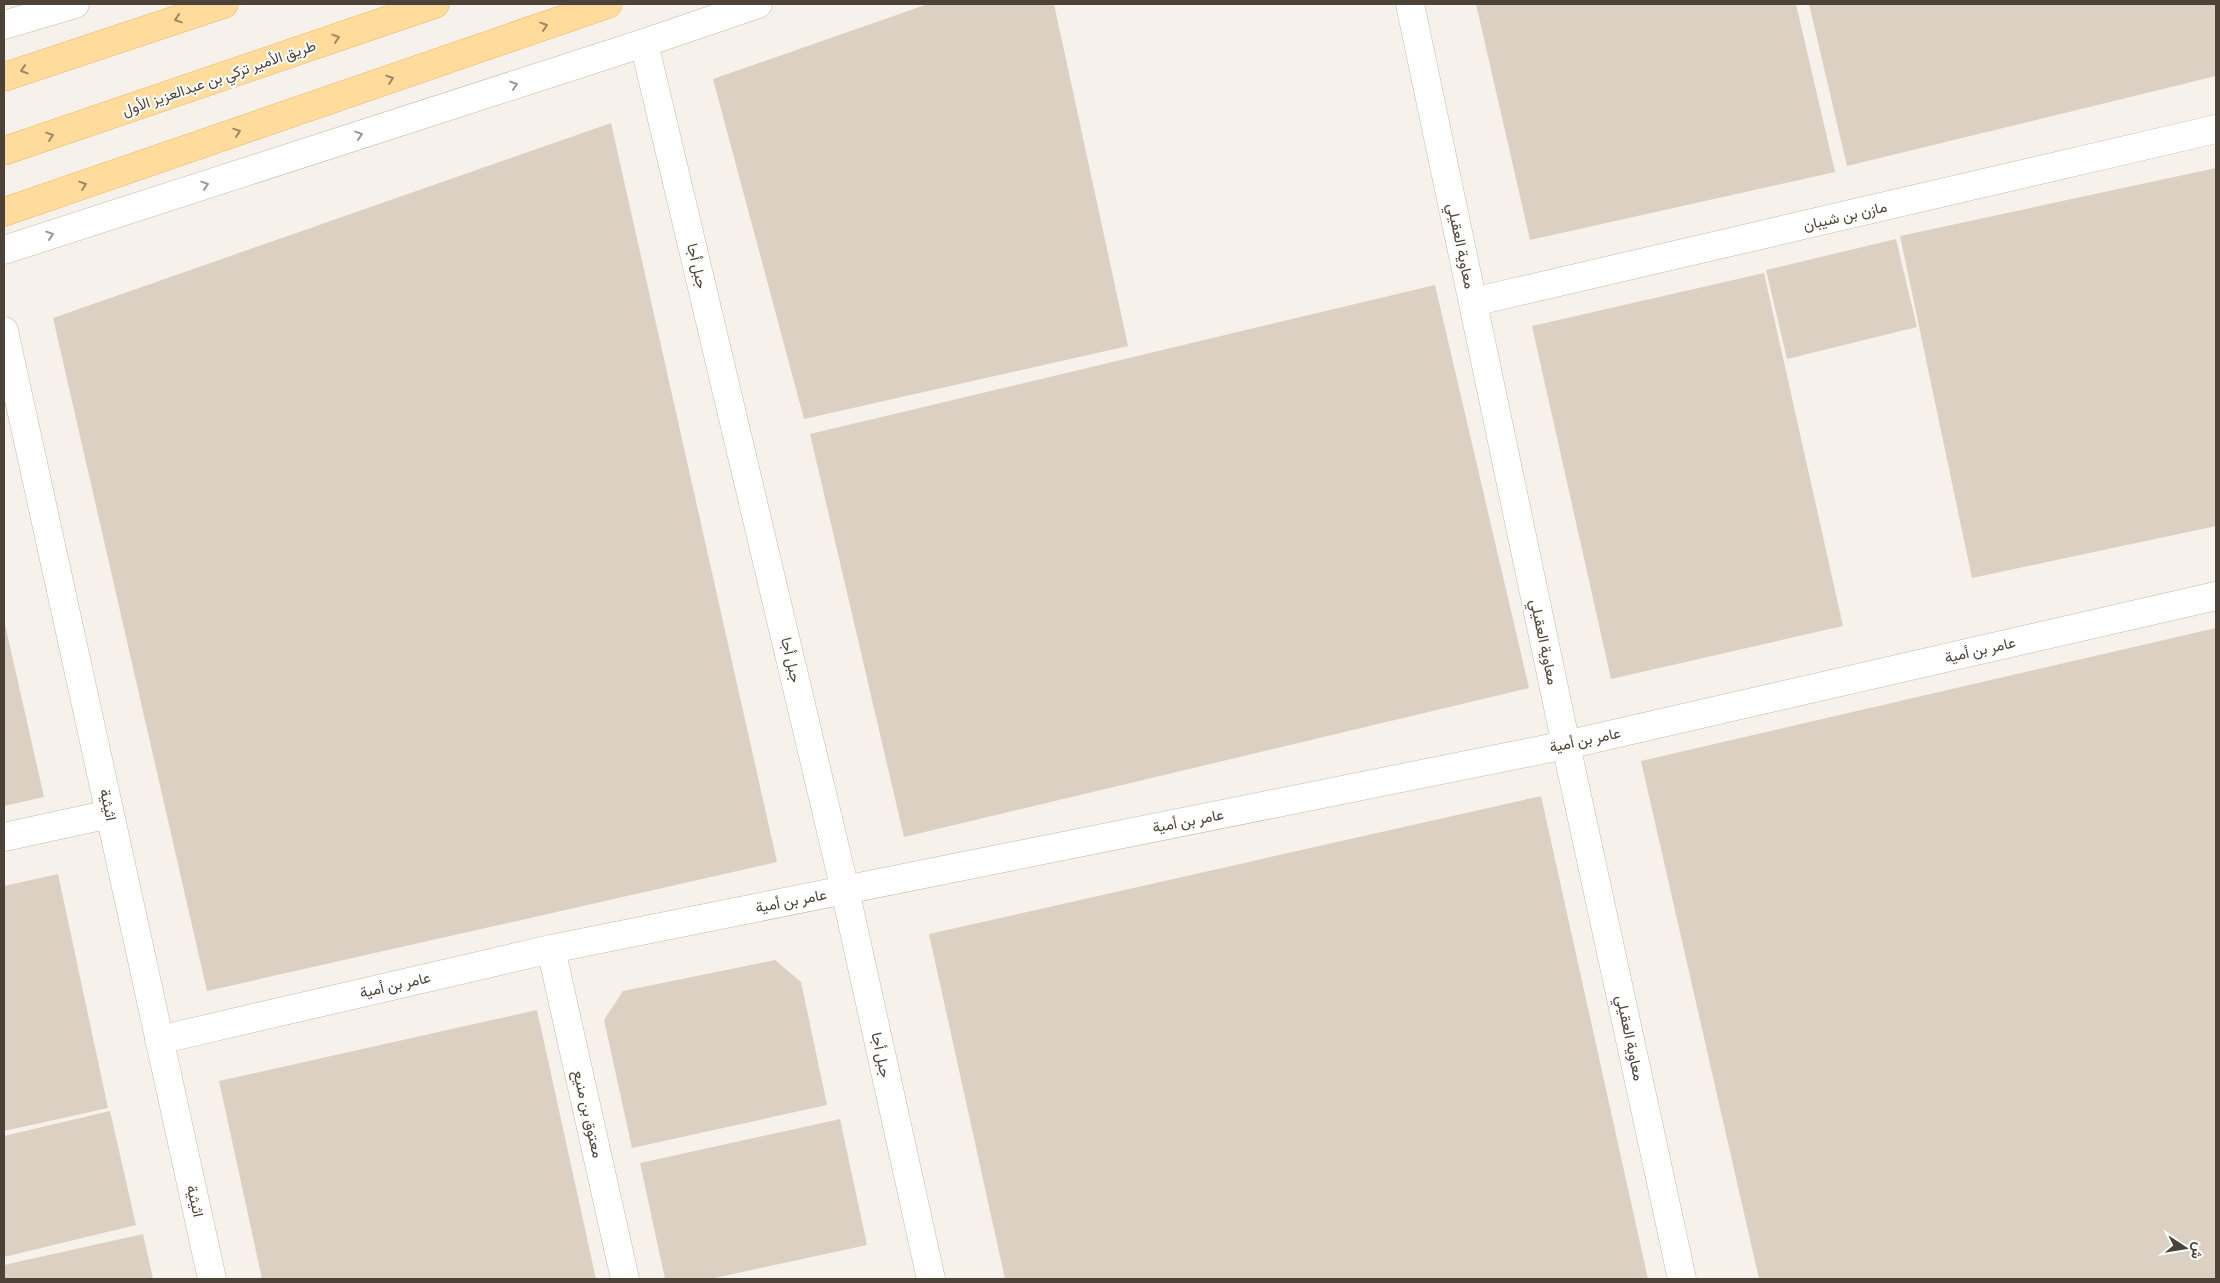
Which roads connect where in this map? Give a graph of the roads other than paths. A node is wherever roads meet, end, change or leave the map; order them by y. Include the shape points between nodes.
1 (75, 4) edge
2 (224, 4) edge
3 (435, 4) edge
4 (608, 4) edge
5 (758, 4) edge
6 (1410, 4) edge
7 (4, 25) edge
8 (644, 43) junction
9 (4, 77) edge
10 (2216, 130) edge
11 (4, 152) edge
12 (4, 212) edge
13 (4, 250) edge
14 (1473, 302) junction
15 (4, 331) edge
16 (2216, 596) edge
17 (1566, 745) junction
18 (110, 814) junction
19 (4, 837) edge
20 (845, 890) junction
21 (551, 949) junction
22 (159, 1040) junction
23 (212, 1279) edge
24 (626, 1279) edge
25 (931, 1279) edge
26 (1682, 1279) edge

1 - 7 street
2 -> 9 main road
11 -> 3 main road, طريق الأمير تركي بن عبدالعزيز الأول
12 -> 4 main road
5 - 8 street
6 - 14 street, معاوية العقيلي
13 -> 8 street
8 - 20 street, جبل أجا
10 - 14 street, مازن بن شيبان
14 - 17 street, معاوية العقيلي
15 - 18 street, اثيثية
16 - 17 street, عامر بن أمية
17 - 20 street, عامر بن أمية
17 - 26 street, معاوية العقيلي
18 - 19 street
18 - 22 street, اثيثية
20 - 21 street, عامر بن أمية
20 - 25 street, جبل أجا
21 - 22 street, عامر بن أمية
21 - 24 street, معتوق بن منيع
22 - 23 street, اثيثية

